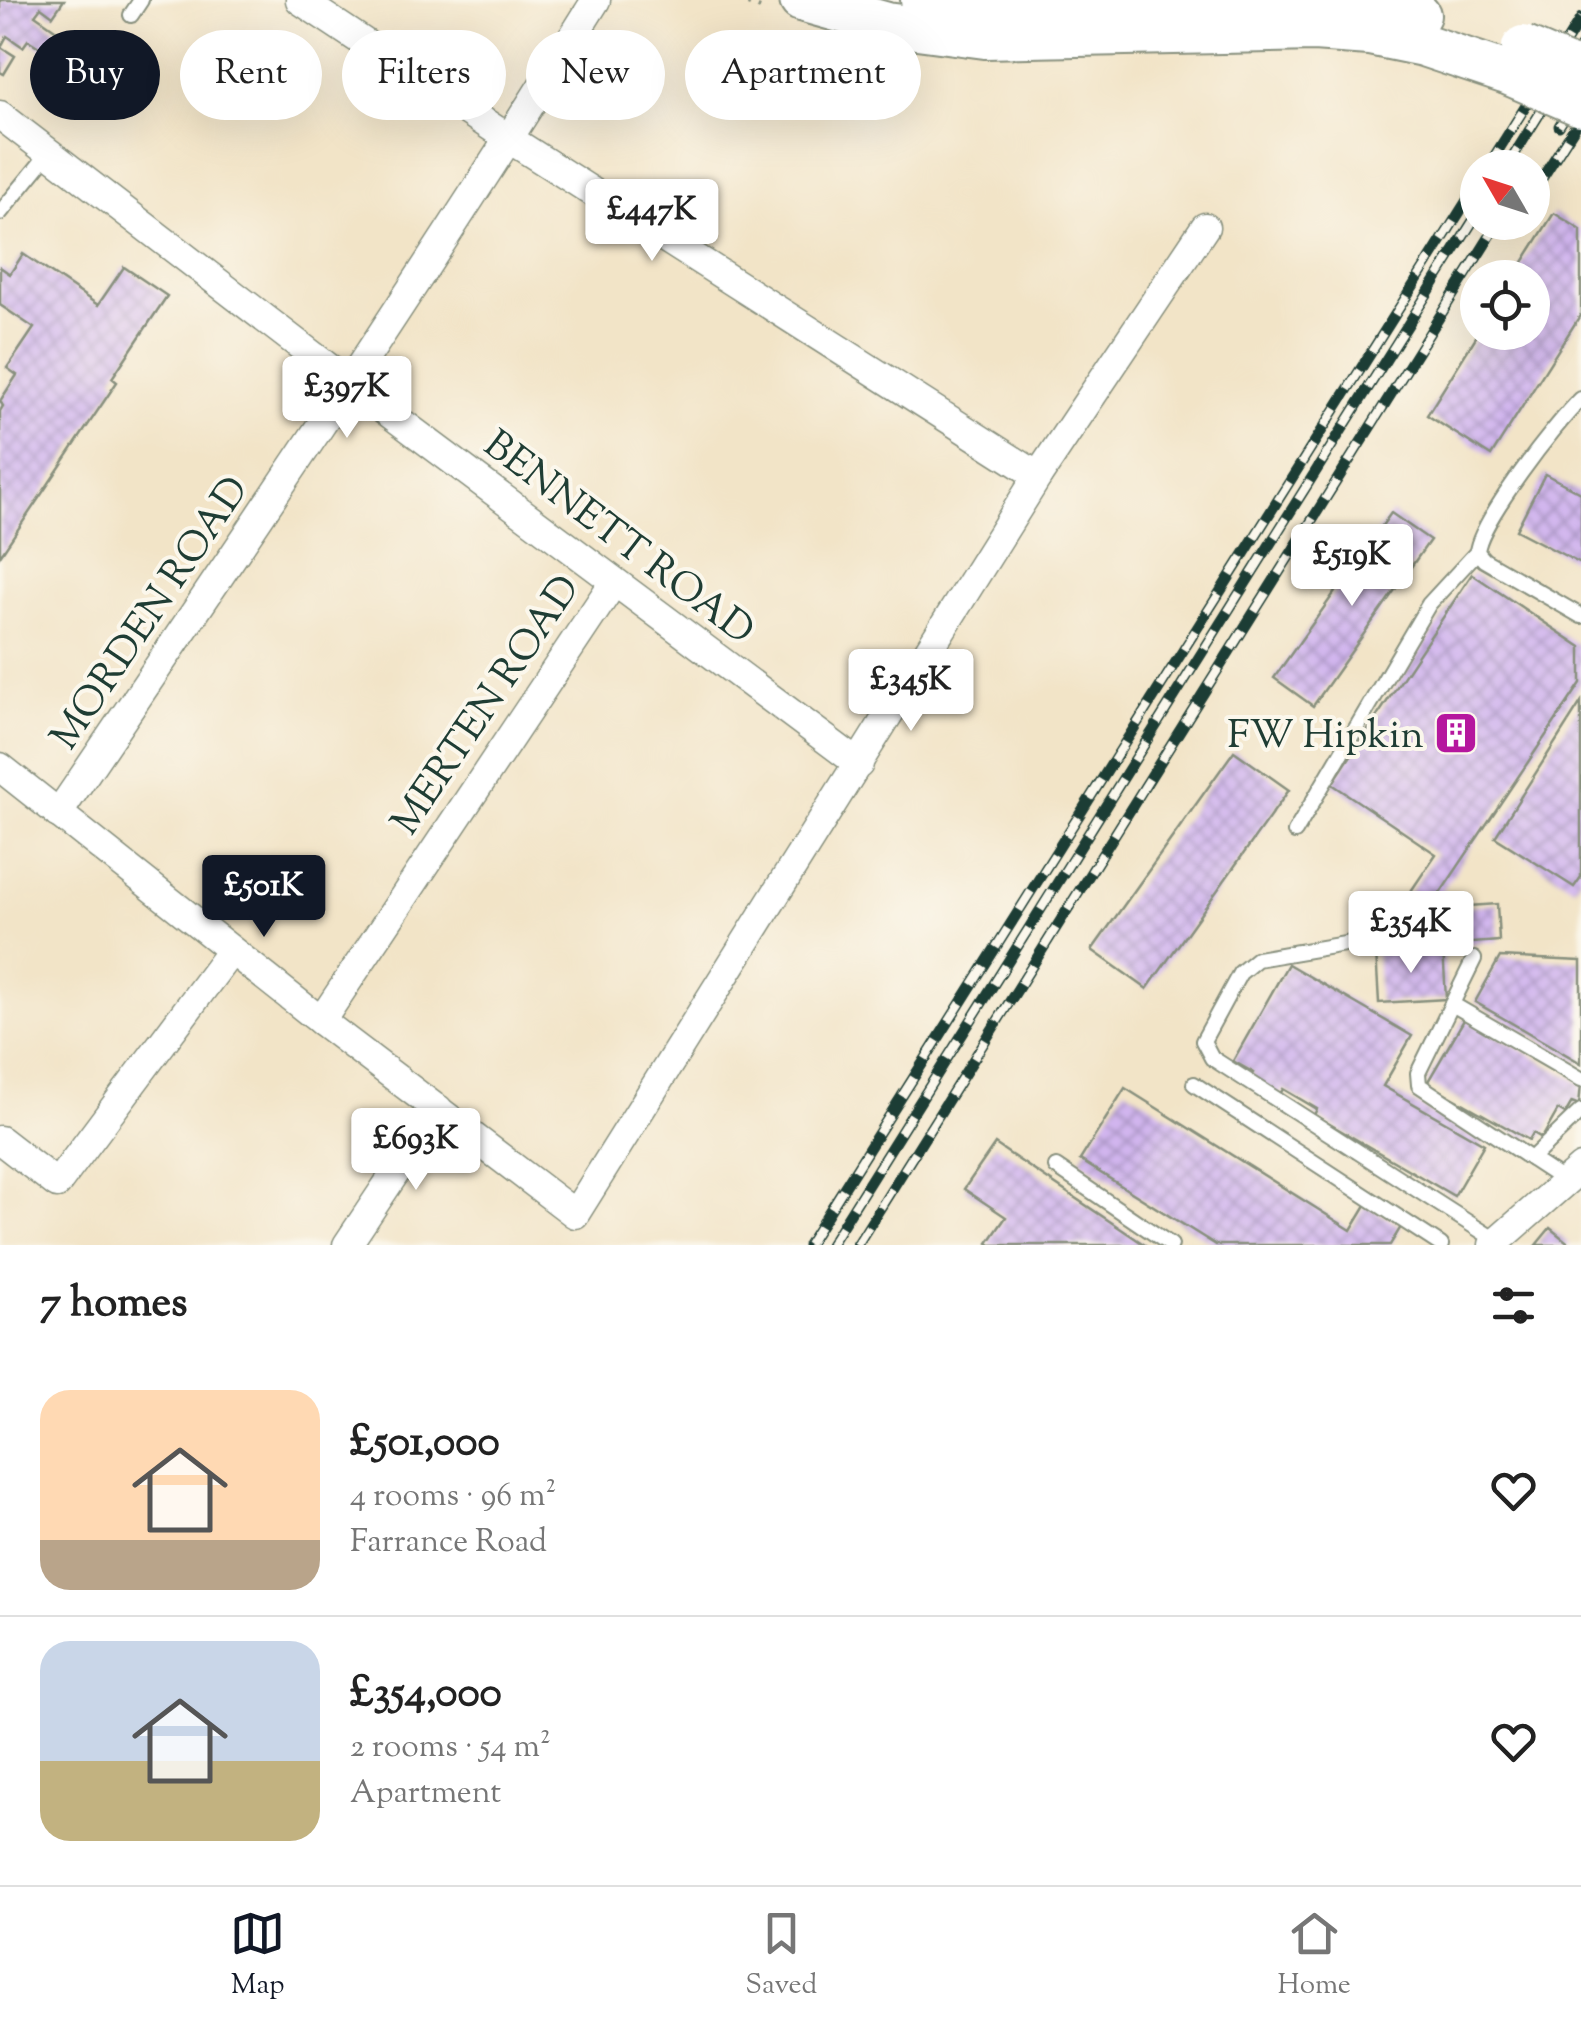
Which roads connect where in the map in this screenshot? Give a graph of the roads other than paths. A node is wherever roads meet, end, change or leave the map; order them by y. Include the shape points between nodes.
1 (141, 0) edge
2 (300, 0) edge
3 (596, 0) edge
4 (801, 0) edge
5 (922, 0) edge
6 (1280, 0) edge
7 (1296, 0) edge
8 (131, 15) dead end
9 (1515, 60) junction
10 (1581, 72) edge
11 (1581, 105) edge
12 (0, 116) edge
13 (510, 140) junction
14 (48, 152) junction
15 (0, 213) edge
16 (1205, 227) dead end
17 (350, 384) junction
18 (1581, 399) edge
19 (1038, 476) junction
20 (1477, 552) junction
21 (614, 582) junction
22 (1581, 616) edge
23 (858, 764) junction
24 (0, 768) edge
25 (58, 814) junction
26 (1295, 832) dead end
27 (1427, 930) dead end
28 (231, 951) junction
29 (1474, 960) dead end
30 (1452, 1004) junction
31 (321, 1021) junction
32 (1581, 1079) edge
33 (1194, 1084) dead end
34 (438, 1109) junction
35 (1581, 1110) edge
36 (0, 1140) edge
37 (1531, 1160) junction
38 (1056, 1167) dead end
39 (1573, 1175) edge
40 (1495, 1243) edge
41 (347, 1245) edge
42 (1171, 1245) edge
43 (1441, 1245) edge

1 - 8 lane
2 - 13 street
3 - 13 street, MORDEN ROAD
4 - 9 main road via 887,24 985,36 1314,30
5 - 6 main road
7 - 9 main road via 1358,2 1438,19
9 - 10 main road, bridge
9 - 11 main road, bridge
12 - 14 street, BENNETT ROAD
13 - 17 street, MORDEN ROAD
13 - 19 street
14 - 15 lane
14 - 17 street, BENNETT ROAD
16 - 19 street
17 - 21 street, BENNETT ROAD
17 - 25 street, MORDEN ROAD
18 - 20 lane via 1499,505
19 - 23 street
20 - 22 lane
20 - 26 lane via 1429,604
21 - 23 street, BENNETT ROAD
21 - 31 street, MERTEN ROAD
23 - 34 street via 575,1214
24 - 25 street
25 - 28 street
27 - 40 lane via 1257,959 1240,973 1203,1041 1212,1058
28 - 31 street
28 - 36 street via 57,1184
29 - 30 lane
30 - 32 lane
30 - 37 lane via 1418,1073 1419,1085
31 - 34 street
33 - 43 lane
34 - 41 street
35 - 37 lane
37 - 39 lane
38 - 42 lane
39 - 40 street

